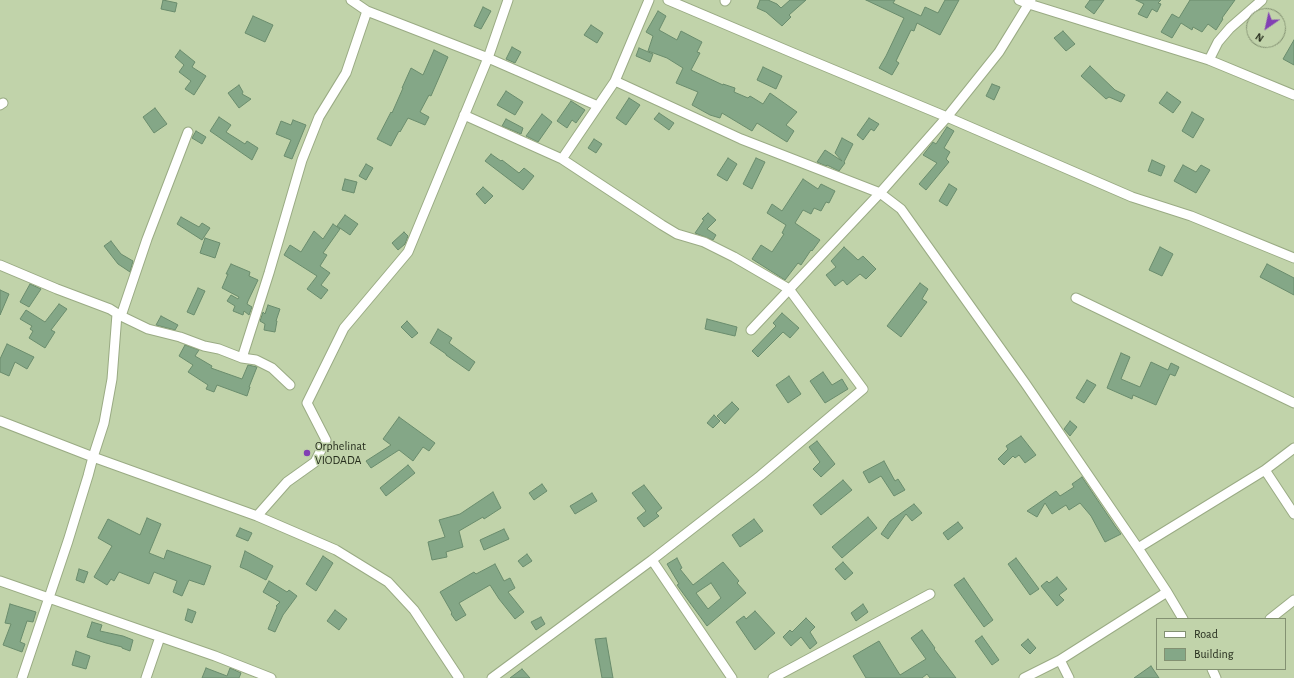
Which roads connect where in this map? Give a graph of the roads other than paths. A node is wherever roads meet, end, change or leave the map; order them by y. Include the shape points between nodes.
1 (351, 0) edge
2 (508, 0) edge
3 (649, 0) edge
4 (668, 0) edge
5 (1019, 0) edge
6 (1262, 0) edge
7 (1030, 2) edge
8 (367, 11) junction
9 (488, 58) junction
10 (1209, 60) junction
11 (615, 81) junction
12 (1294, 95) edge
13 (598, 106) junction
14 (464, 115) junction
15 (947, 117) junction
16 (188, 132) dead end
17 (562, 159) junction
18 (880, 193) junction
19 (1294, 258) edge
20 (0, 265) edge
21 (789, 289) junction
22 (1076, 298) dead end
23 (121, 316) junction
24 (751, 330) dead end
25 (242, 358) junction
26 (290, 385) dead end
27 (1294, 403) edge
28 (0, 421) edge
29 (1294, 448) edge
30 (93, 456) junction
31 (1265, 470) junction
32 (1294, 514) edge
33 (257, 516) junction
34 (1138, 548) junction
35 (652, 560) junction
36 (0, 581) edge
37 (1167, 592) junction
38 (930, 594) dead end
39 (48, 598) junction
40 (1294, 600) edge
41 (1182, 618) edge
42 (1271, 618) edge
43 (160, 637) junction
44 (1060, 660) junction
45 (22, 678) edge
46 (146, 678) edge
47 (271, 678) edge
48 (459, 678) edge
49 (492, 678) edge
50 (732, 678) edge
51 (773, 678) edge
52 (1024, 678) edge
53 (1069, 678) edge

1 - 8 street
2 - 9 street
3 - 11 street
4 - 15 street
5 - 7 street
6 - 10 street via 1230,28 1218,42
7 - 10 street
7 - 15 street via 999,52
8 - 9 street
8 - 25 street via 346,73 319,117 302,160
9 - 13 street
9 - 14 street
10 - 12 street
11 - 13 street
11 - 18 street via 741,139
13 - 17 street
14 - 17 street
14 - 33 street via 408,252 344,328 307,403 326,440 315,462 287,482
15 - 18 street
15 - 19 street via 1132,197 1191,216
16 - 23 street
17 - 21 street via 677,234 704,242
18 - 21 street
18 - 34 street via 901,209 1025,382
20 - 23 street via 110,309
21 - 24 street
21 - 35 street via 862,389 760,476
22 - 27 street
23 - 25 street via 148,329
23 - 30 street via 117,314 112,380 104,423
25 - 26 street via 256,360 272,368
28 - 30 street
29 - 31 street
30 - 33 street
30 - 39 street
31 - 32 street
31 - 34 street
33 - 48 street via 336,550 388,582 414,610
34 - 37 street
35 - 49 street
35 - 50 street
36 - 39 street
37 - 41 street
37 - 44 street
38 - 51 street
39 - 43 street
39 - 45 street
40 - 42 street
43 - 46 street
43 - 47 street
44 - 52 street
44 - 53 street

